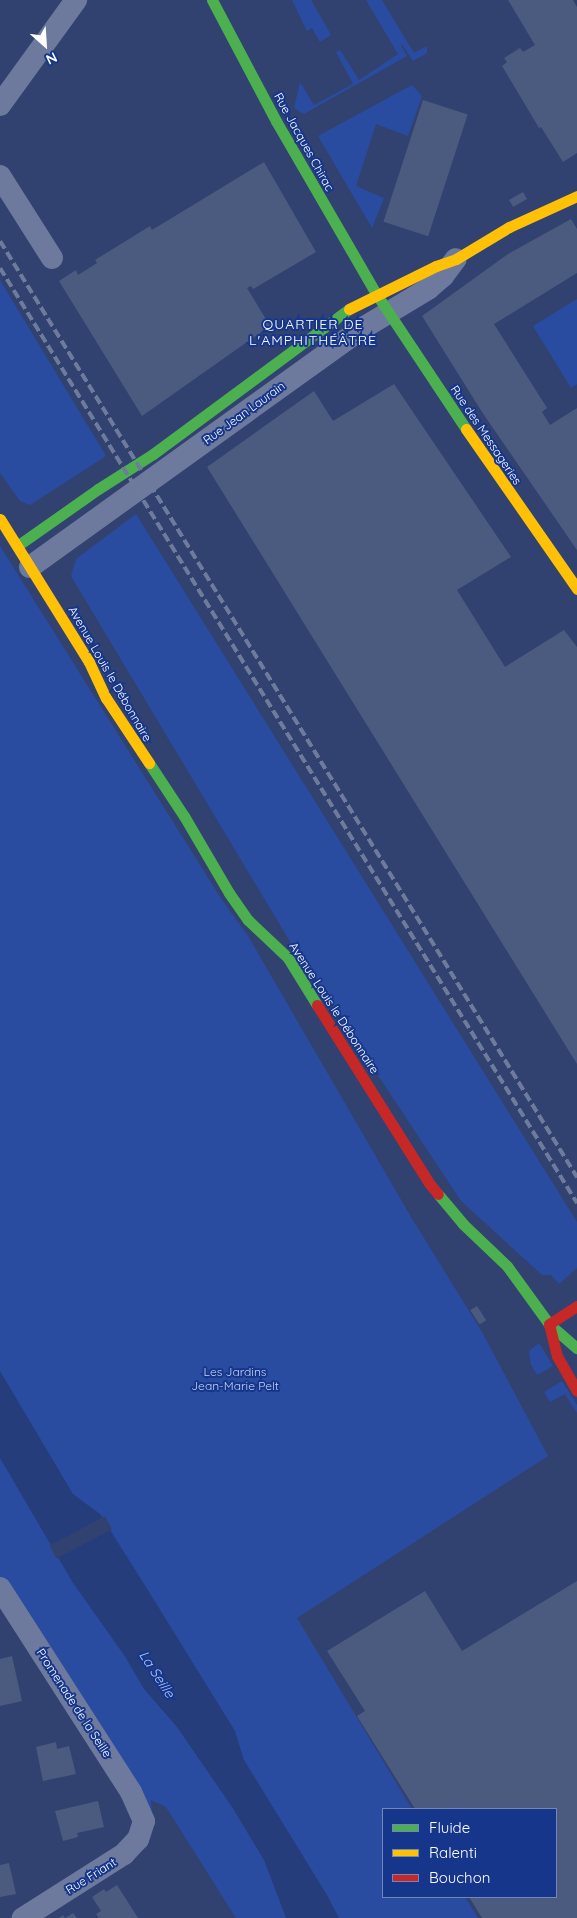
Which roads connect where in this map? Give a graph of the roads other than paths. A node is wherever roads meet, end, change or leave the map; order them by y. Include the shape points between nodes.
1 (76, 0) edge
2 (212, 0) edge
3 (0, 106) edge
4 (0, 176) edge
5 (577, 196) edge
6 (52, 258) dead end
7 (456, 259) joint
8 (383, 304) junction
9 (0, 520) edge
10 (17, 546) junction
11 (30, 567) junction
12 (577, 589) edge
13 (577, 1306) edge
14 (549, 1324) junction
15 (577, 1348) edge
16 (577, 1391) edge
17 (0, 1588) edge
18 (144, 1821) joint
19 (23, 1918) edge

1 - 3 street
2 - 8 street, Rue Jacques Chirac via 280,129
4 - 6 street
5 - 7 street, Rue Jean Laurain via 509,227
7 - 8 street, Rue Jean Laurain via 428,288
8 - 10 street, Rue Jean Laurain via 344,312 153,454
8 - 11 street, Rue Jean Laurain via 345,341
8 - 12 street, Rue des Messageries
9 - 10 street, Avenue Louis le Débonnaire
10 - 11 street, Avenue Louis le Débonnaire
11 - 14 street, Avenue Louis le Débonnaire via 89,662 106,698 184,816 235,902 248,920 288,958 429,1183 463,1224 507,1266
13 - 14 street
14 - 15 street, Avenue Louis le Débonnaire
14 - 16 street, Avenue Louis le Débonnaire via 557,1356
17 - 18 street, Promenade de la Seille via 131,1792
18 - 19 street, Rue Friant via 138,1839 124,1854

